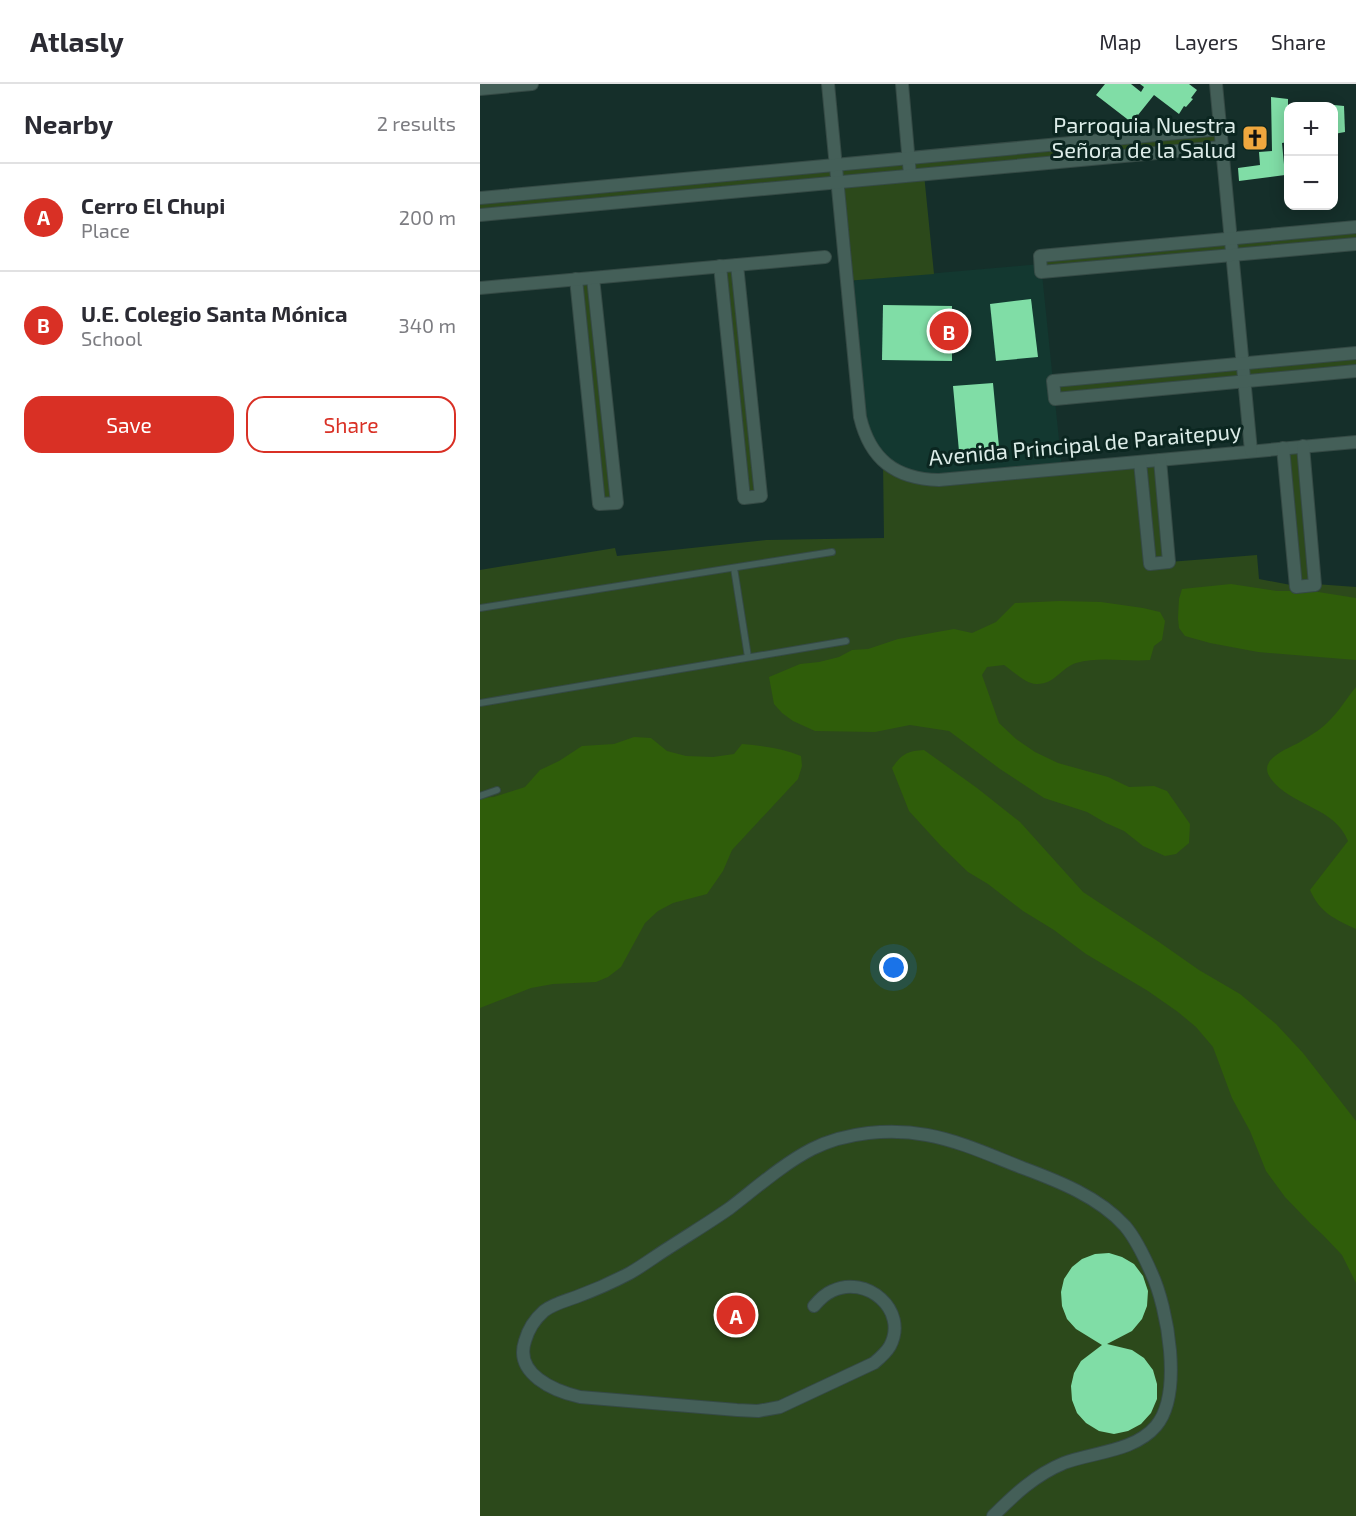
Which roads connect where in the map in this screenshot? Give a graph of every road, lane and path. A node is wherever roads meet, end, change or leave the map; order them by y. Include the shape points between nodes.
1 (532, 84) edge
2 (828, 84) edge
3 (902, 84) edge
4 (1216, 84) edge
5 (480, 89) edge
6 (1221, 129) junction
7 (1030, 147) junction
8 (1222, 147) junction
9 (909, 158) junction
10 (1032, 164) junction
11 (835, 165) junction
12 (910, 176) junction
13 (648, 182) junction
14 (837, 182) junction
15 (480, 198) edge
16 (650, 200) junction
17 (480, 215) edge
18 (1356, 227) edge
19 (1231, 239) junction
20 (1356, 244) edge
21 (1233, 255) junction
22 (825, 257) dead end
23 (737, 265) junction
24 (720, 266) junction
25 (593, 278) junction
26 (576, 279) junction
27 (480, 288) edge
28 (1356, 353) edge
29 (1243, 364) junction
30 (1356, 371) edge
31 (1245, 382) junction
32 (1356, 442) edge
33 (1303, 446) junction
34 (1283, 448) junction
35 (1251, 451) junction
36 (1160, 460) junction
37 (1140, 462) junction
38 (832, 552) dead end
39 (734, 568) junction
40 (480, 608) edge
41 (846, 641) dead end
42 (748, 657) junction
43 (480, 703) edge
44 (497, 790) dead end
45 (480, 796) edge
46 (814, 1306) dead end
47 (993, 1516) edge

1 - 5 street
2 - 11 street, Avenida Principal de Paraitepuy
3 - 9 street
4 - 6 street
6 - 7 street
6 - 8 street
7 - 9 street
7 - 10 street
8 - 10 street
8 - 19 street
9 - 11 street
9 - 12 street
10 - 12 street
11 - 13 street
11 - 14 street, Avenida Principal de Paraitepuy
12 - 14 street
13 - 15 street
13 - 16 street
14 - 16 street
14 - 37 street, Avenida Principal de Paraitepuy via 860,417 868,443 883,460 902,473 926,480
16 - 17 street
18 - 19 street
19 - 21 street
19 - 21 street via 1040,256 1041,272
20 - 21 street
21 - 29 street
22 - 23 street
23 - 24 street
23 - 24 street via 761,496 744,498
24 - 25 street
25 - 26 street
25 - 26 street via 617,503 599,504
26 - 27 street
28 - 29 street
29 - 31 street
29 - 31 street via 1053,381 1055,399
30 - 31 street
31 - 35 street
32 - 33 street, Avenida Principal de Paraitepuy
33 - 34 street, Avenida Principal de Paraitepuy
33 - 34 street via 1315,585 1296,586
34 - 35 street, Avenida Principal de Paraitepuy
35 - 36 street, Avenida Principal de Paraitepuy
36 - 37 street, Avenida Principal de Paraitepuy
36 - 37 street via 1169,562 1150,564
38 - 39 lane
39 - 40 lane
39 - 42 lane
41 - 42 lane
42 - 43 lane
44 - 45 lane
46 - 47 street via 831,1291 841,1288 850,1286 872,1292 893,1315 890,1347 874,1363 768,1410 580,1397 548,1386 523,1357 525,1339 545,1311 631,1273 813,1148 881,1132 947,1140 1061,1184 1091,1199 1124,1225 1155,1280 1169,1348 1168,1401 1154,1428 1138,1441 1047,1471

